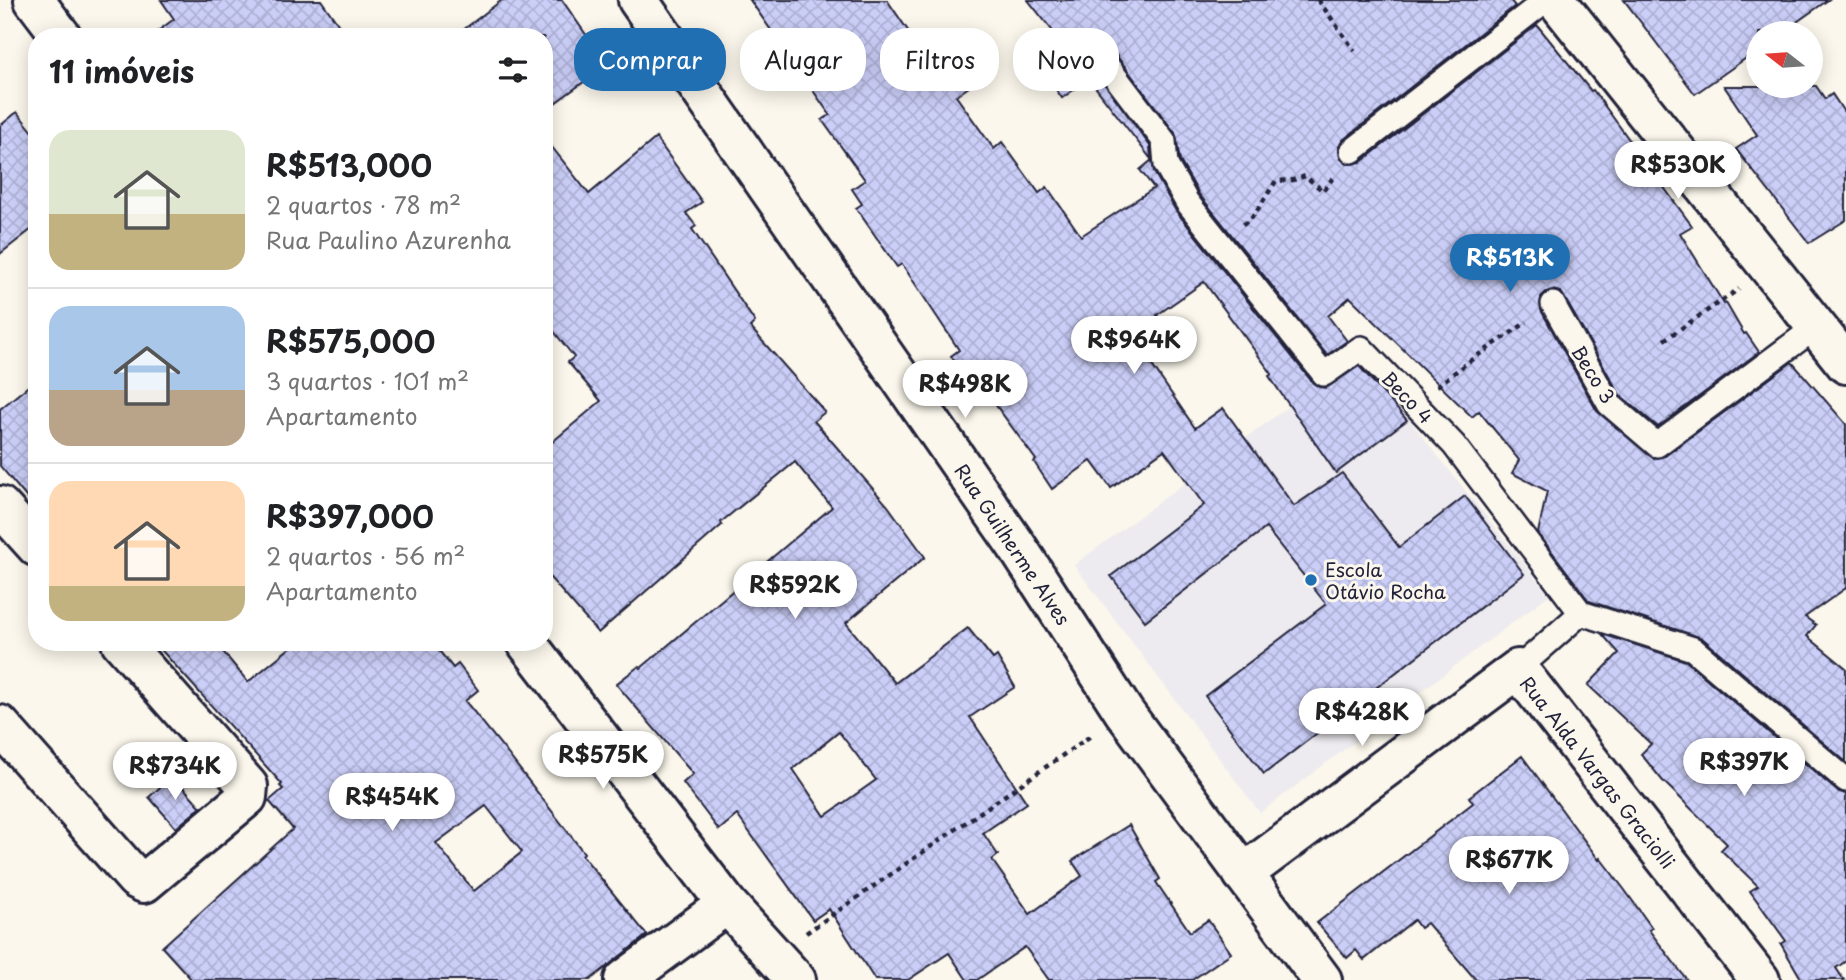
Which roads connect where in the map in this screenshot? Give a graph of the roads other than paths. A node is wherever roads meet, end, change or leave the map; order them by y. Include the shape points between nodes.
1 (34, 0) edge
2 (638, 0) edge
3 (1546, 0) edge
4 (1556, 0) edge
5 (55, 28) edge
6 (1119, 82) edge
7 (1352, 151) road end
8 (1553, 304) road end
9 (1816, 327) junction
10 (1846, 364) edge
11 (0, 506) edge
12 (28, 537) edge
13 (1581, 613) junction
14 (129, 651) edge
15 (534, 651) edge
16 (1518, 669) junction
17 (0, 725) edge
18 (1846, 780) edge
19 (1243, 874) junction
20 (727, 904) junction
21 (785, 968) edge
22 (624, 980) edge
23 (1322, 980) edge
24 (1760, 980) edge

1 - 5 street
2 - 19 street, Rua Guilherme Alves via 1016,545 1124,712
3 - 7 lane
4 - 9 street
6 - 13 lane, Beco 4 via 1164,141 1166,165 1187,202 1324,374 1361,348 1454,445
8 - 9 lane, Beco 3 via 1609,404 1657,445
9 - 10 street
11 - 12 street
13 - 16 lane
13 - 18 lane via 1693,649
14 - 17 street via 248,786 247,797 144,883
15 - 20 street
16 - 19 street, Rua Alda Vargas Graciolli
16 - 24 street, Rua Alda Vargas Graciolli
19 - 23 street, Rua Guilherme Alves
20 - 21 street
20 - 22 street

